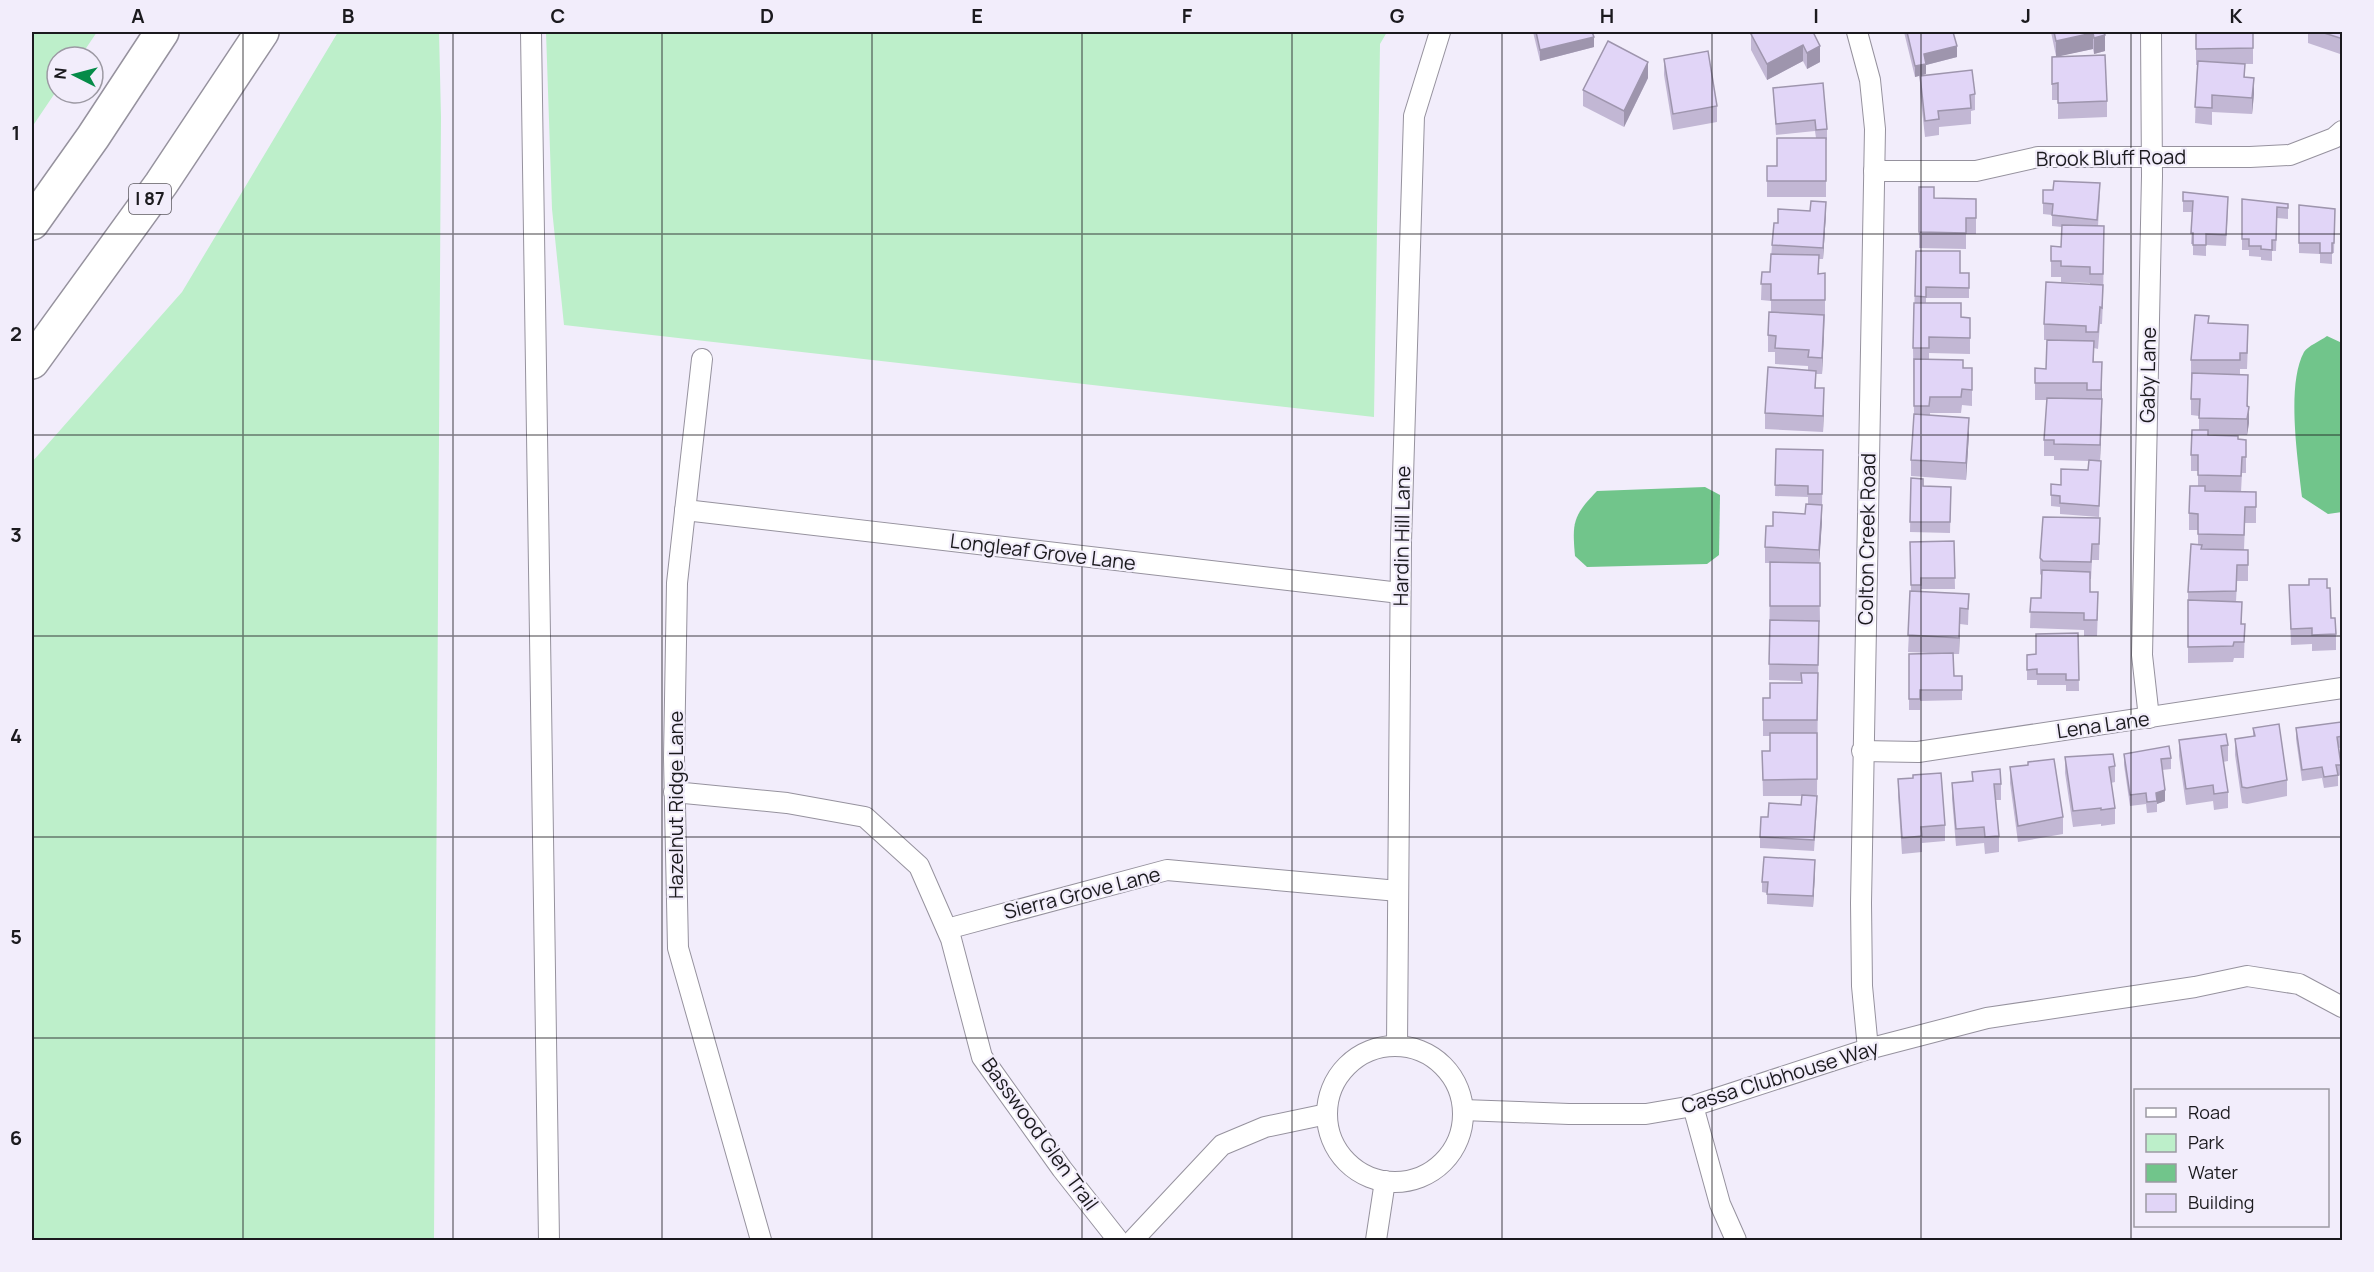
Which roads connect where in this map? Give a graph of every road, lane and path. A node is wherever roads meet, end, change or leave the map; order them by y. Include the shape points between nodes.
1 (141, 32) edge
2 (162, 32) edge
3 (262, 32) edge
4 (531, 32) edge
5 (1440, 32) edge
6 (1857, 32) edge
7 (2151, 32) edge
8 (2343, 131) edge
9 (93, 137) junction
10 (2152, 157) junction
11 (1874, 171) junction
12 (32, 223) edge
13 (702, 359) dead end
14 (32, 362) edge
15 (685, 510) junction
16 (1400, 593) junction
17 (2343, 688) edge
18 (2149, 718) junction
19 (1862, 751) junction
20 (674, 792) junction
21 (1398, 891) junction
22 (946, 929) junction
23 (2343, 1006) edge
24 (1396, 1045) junction
25 (1868, 1049) junction
26 (1693, 1106) junction
27 (1463, 1110) junction
28 (1327, 1114) junction
29 (1385, 1181) junction
30 (549, 1240) edge
31 (761, 1240) edge
32 (1118, 1240) edge
33 (1133, 1240) edge
34 (1376, 1240) edge
35 (1737, 1240) edge

1 - 9 highway
2 - 9 highway
3 - 14 highway, I 87 via 161,184
4 - 30 street
5 - 16 street, Hardin Hill Lane via 1414,116
6 - 11 street, Colton Creek Road via 1870,80
7 - 10 street, Gaby Lane
8 - 10 street, Brook Bluff Road via 2290,155
9 - 12 highway
10 - 11 street, Brook Bluff Road via 2038,157 1976,171
10 - 18 street, Gaby Lane via 2142,655
11 - 19 street, Colton Creek Road
13 - 15 street, Hazelnut Ridge Lane
15 - 16 street, Longleaf Grove Lane
15 - 20 street, Hazelnut Ridge Lane via 677,583
16 - 21 street, Hardin Hill Lane
17 - 18 street, Lena Lane
18 - 19 street, Lena Lane via 1918,752
19 - 25 street, Colton Creek Road via 1862,986
20 - 22 street, Basswood Glen Trail via 787,803 866,817 919,866
20 - 31 street, Hazelnut Ridge Lane via 678,948
21 - 22 street, Sierra Grove Lane via 1167,870
21 - 24 street, Hardin Hill Lane
22 - 32 street, Basswood Glen Trail via 982,1057
23 - 25 street, Cassa Clubhouse Way via 2299,984 2247,976 1987,1018
24 - 27 street via 1435,1058 1459,1090
24 - 28 street via 1375,1048 1340,1073 1330,1092
25 - 26 street, Cassa Clubhouse Way
26 - 27 street, Cassa Clubhouse Way via 1646,1114
26 - 35 street via 1720,1204
27 - 29 street via 1461,1130 1441,1164 1425,1175
28 - 29 street via 1338,1151 1367,1176
28 - 33 street via 1265,1127 1222,1145
29 - 34 street

